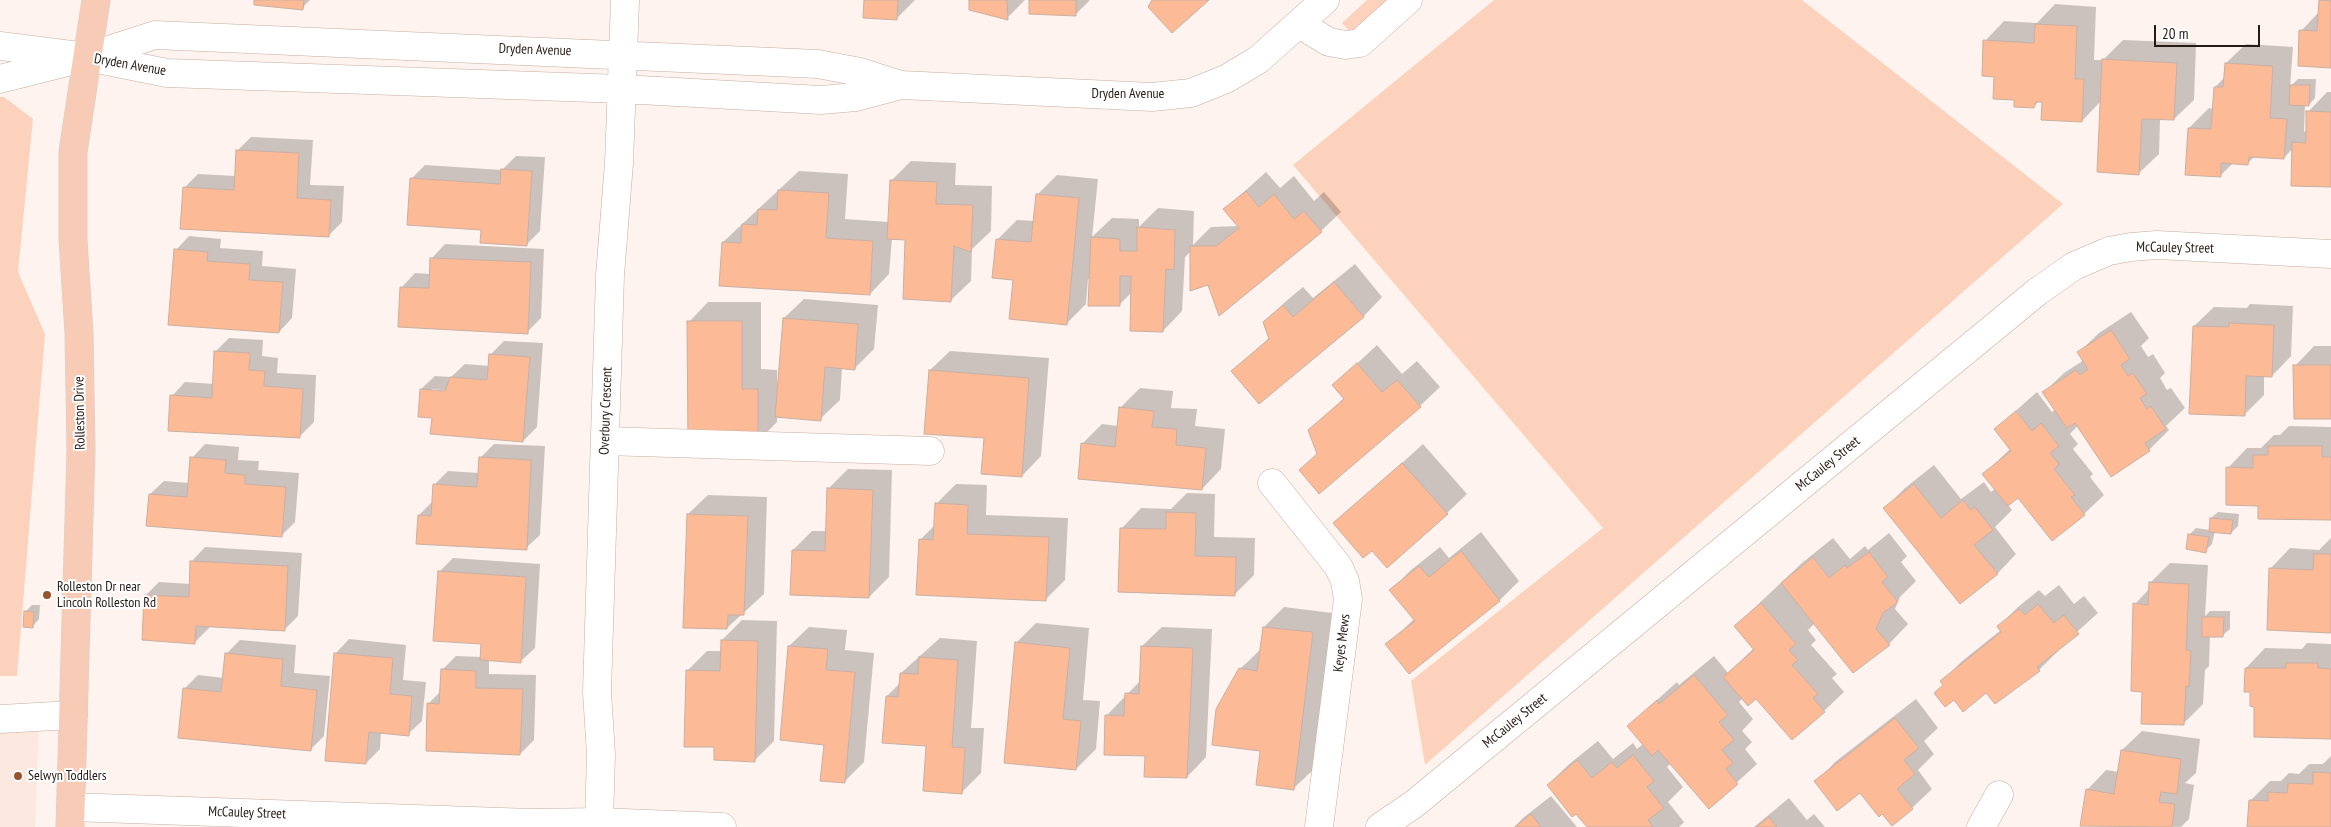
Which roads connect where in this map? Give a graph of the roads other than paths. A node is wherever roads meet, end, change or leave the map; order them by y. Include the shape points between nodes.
1 (96, 0) edge
2 (625, 0) edge
3 (1325, 0) edge
4 (1408, 0) edge
5 (1299, 24) junction
6 (0, 46) edge
7 (624, 54) junction
8 (87, 57) junction
9 (0, 80) edge
10 (901, 84) junction
11 (622, 89) junction
12 (2331, 254) edge
13 (606, 441) junction
14 (930, 451) dead end
15 (1272, 483) dead end
16 (73, 715) junction
17 (0, 718) edge
18 (1999, 795) dead end
19 (70, 817) edge
20 (599, 822) junction
21 (722, 827) edge
22 (1319, 827) edge
23 (1380, 827) edge
24 (1980, 827) edge

1 - 8 main road, Rolleston Drive
2 - 7 street, Overbury Crescent
3 - 5 street, Dryden Avenue
4 - 5 street via 1360,43 1329,42
5 - 10 street, Dryden Avenue via 1258,60 1226,79 1191,92 1152,97
6 - 8 street
7 - 8 street, Dryden Avenue via 155,35
7 - 10 street, Dryden Avenue via 818,64
7 - 11 street, Overbury Crescent
8 - 9 street
8 - 11 street, Dryden Avenue via 167,73
8 - 16 main road, Rolleston Drive via 73,152 81,450
10 - 11 street, Dryden Avenue via 856,97 821,100
11 - 13 street, Overbury Crescent via 620,163 610,275
12 - 23 street, McCauley Street via 2157,245 2109,252 2074,266 2037,292 1414,804
13 - 14 street
13 - 20 street, Overbury Crescent via 597,692 601,755
15 - 22 street, Keyes Mews via 1338,566 1345,580 1348,599
16 - 17 street
16 - 19 main road, Rolleston Drive
18 - 24 street
19 - 20 street, McCauley Street
20 - 21 street, McCauley Street

